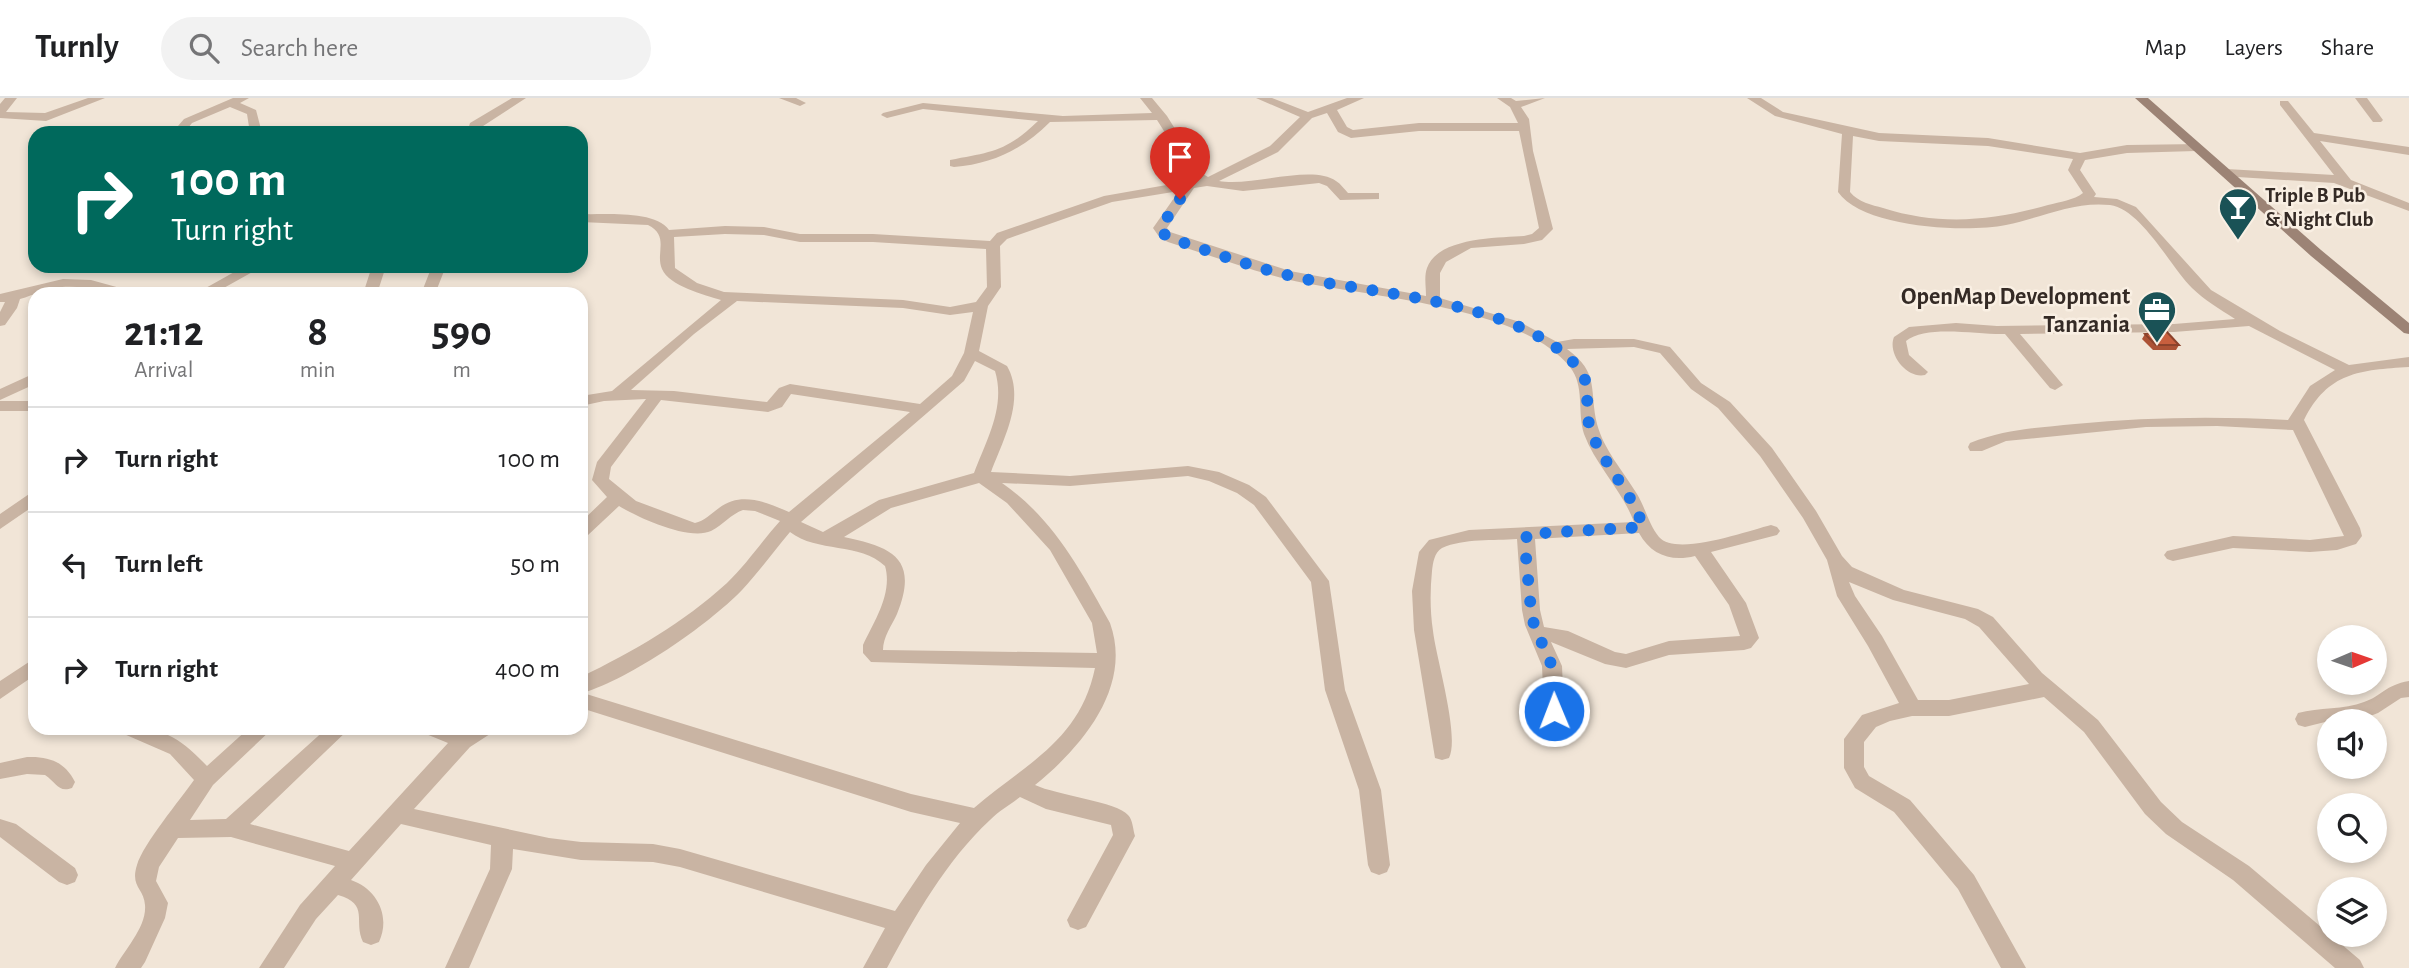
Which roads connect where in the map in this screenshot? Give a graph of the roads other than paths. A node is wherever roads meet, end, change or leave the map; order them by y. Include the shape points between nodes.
1 (11, 98) edge
2 (99, 98) edge
3 (520, 98) edge
4 (785, 98) edge
5 (997, 98) edge
6 (1146, 98) edge
7 (1357, 98) edge
8 (1539, 98) edge
9 (1753, 98) edge
10 (2141, 98) edge
11 (2361, 98) edge
12 (1262, 99) edge
13 (237, 101) edge
14 (1508, 102) edge
15 (800, 103) dead end
16 (2284, 103) dead end
17 (1330, 108) junction
18 (999, 112) junction
19 (0, 113) edge
20 (887, 115) dead end
21 (1161, 116) junction
22 (1308, 116) junction
23 (1047, 119) junction
24 (2377, 120) dead end
25 (183, 126) edge
26 (255, 126) edge
27 (474, 126) edge
28 (1524, 127) junction
29 (1848, 132) junction
30 (2309, 136) junction
31 (2196, 147) junction
32 (2409, 151) edge
33 (2080, 157) junction
34 (954, 163) dead end
35 (2226, 173) junction
36 (1207, 182) junction
37 (2346, 182) junction
38 (1188, 187) junction
39 (1374, 196) dead end
40 (2079, 200) junction
41 (2409, 207) edge
42 (588, 218) edge
43 (666, 234) junction
44 (993, 245) junction
45 (242, 273) edge
46 (42, 287) edge
47 (90, 287) edge
48 (216, 287) edge
49 (28, 291) edge
50 (7, 297) edge
51 (732, 298) junction
52 (1433, 302) junction
53 (981, 306) junction
54 (0, 322) edge
55 (2250, 322) junction
56 (2009, 329) junction
57 (2409, 330) edge
58 (1553, 347) junction
59 (971, 353) junction
60 (2409, 362) edge
61 (2347, 370) junction
62 (1920, 372) dead end
63 (28, 381) edge
64 (2056, 385) dead end
65 (3, 391) edge
66 (618, 393) junction
67 (656, 396) junction
68 (588, 399) edge
69 (0, 406) edge
70 (28, 406) edge
71 (922, 409) junction
72 (2296, 425) junction
73 (1976, 447) dead end
74 (981, 477) junction
75 (618, 496) junction
76 (28, 501) edge
77 (791, 519) junction
78 (0, 523) edge
79 (588, 526) edge
80 (1643, 527) junction
81 (1771, 531) dead end
82 (1527, 534) junction
83 (824, 539) junction
84 (1699, 548) junction
85 (2173, 555) dead end
86 (1836, 560) junction
87 (1537, 632) junction
88 (1107, 662) junction
89 (28, 670) edge
90 (588, 682) edge
91 (2049, 688) junction
92 (2409, 689) edge
93 (0, 691) edge
94 (588, 702) edge
95 (1912, 708) junction
96 (1554, 711) dead end
97 (2305, 719) dead end
98 (147, 735) edge
99 (255, 735) edge
100 (332, 735) edge
101 (449, 735) edge
102 (472, 735) edge
103 (463, 741) junction
104 (1442, 752) dead end
105 (0, 771) edge
106 (206, 779) junction
107 (65, 782) dead end
108 (1018, 786) junction
109 (399, 814) junction
110 (978, 818) junction
111 (0, 828) edge
112 (231, 828) junction
113 (170, 829) junction
114 (502, 836) junction
115 (353, 862) junction
116 (1379, 864) dead end
117 (67, 875) dead end
118 (333, 884) junction
119 (1078, 920) dead end
120 (900, 922) junction
121 (371, 935) dead end
122 (127, 968) edge
123 (271, 968) edge
124 (457, 968) edge
125 (874, 968) edge
126 (2014, 968) edge
127 (2352, 968) edge

1 - 19 street
2 - 19 street via 46,117
3 - 27 street
4 - 15 street
5 - 18 street
6 - 21 street
7 - 17 street
8 - 14 street
9 - 29 street via 1779,114
10 - 31 street
11 - 24 street
12 - 22 street
13 - 25 street
13 - 26 street via 252,112
14 - 28 street
16 - 30 street
17 - 22 street
17 - 28 street via 1342,129 1351,134 1419,127
18 - 20 street via 923,106
18 - 23 street
21 - 23 street
21 - 36 street via 1198,177
22 - 36 street via 1274,149
23 - 34 street via 1034,133 990,159
28 - 52 street via 1545,232 1524,240 1468,244 1441,259 1433,273
29 - 33 street via 1988,142
29 - 40 street via 1842,161 1844,192 1850,200 1876,210 1912,219 1969,224 2003,222
30 - 32 street
30 - 37 street
31 - 33 street via 2127,149
31 - 35 street
33 - 40 street via 2074,170 2090,194
35 - 37 street
35 - 57 street
36 - 38 street
36 - 39 street via 1245,187 1321,179 1345,197
37 - 41 street
38 - 44 street via 1090,204 1002,236
38 - 52 street via 1161,224 1165,235 1265,270
40 - 55 street via 2126,206 2192,282
42 - 43 street via 651,221
43 - 44 street via 725,230 800,238
43 - 51 street via 672,274 692,286
44 - 53 street via 994,287
45 - 48 street
46 - 47 street via 69,283
49 - 50 street
50 - 54 street via 10,308
51 - 53 street via 856,301 950,311
51 - 66 street
52 - 58 street via 1517,326
53 - 59 street
55 - 56 street via 2174,328
55 - 61 street
56 - 62 street via 1956,327 1903,333 1898,348 1902,358
56 - 64 street
58 - 80 street via 1581,371 1589,396 1589,424
58 - 86 street via 1634,343 1665,351 1759,443
59 - 71 street via 959,377
59 - 74 street via 1002,369 1008,387
60 - 61 street
61 - 72 street via 2316,387
63 - 65 street
66 - 67 street
66 - 68 street
67 - 71 street via 773,407 790,389
67 - 75 street via 610,453 600,473 606,488
69 - 70 street
71 - 77 street
72 - 73 street via 2146,422 2003,436
72 - 85 street via 2325,473 2353,536 2350,540 2281,546 2233,543
74 - 83 street via 885,504
74 - 88 street via 1013,499 1057,546 1101,623 1107,637
74 - 116 street via 1070,481 1188,471 1231,483 1260,501 1320,581 1335,690 1370,790
75 - 77 street via 694,529 743,504
75 - 79 street
76 - 78 street
77 - 83 street via 796,528
77 - 90 street via 735,586 687,626
80 - 82 street
80 - 84 street via 1666,550
81 - 84 street
82 - 87 street via 1531,610
82 - 104 street via 1449,539 1435,544 1425,556 1421,572 1423,630
83 - 88 street via 886,556 895,567 894,597 873,645 878,657
84 - 87 street via 1749,629 1750,638 1744,643 1669,648 1626,661 1561,636
86 - 91 street via 1859,579 1986,622 2016,659
86 - 95 street via 1848,604 1874,638
87 - 96 street via 1552,666
88 - 108 street via 1100,692 1073,740
89 - 93 street
91 - 95 street via 1949,708
91 - 127 street via 2091,726 2139,792 2174,828 2252,881
92 - 97 street via 2392,691 2369,709
94 - 110 street via 911,803
95 - 126 street via 1870,721 1854,739 1854,768 1863,782 1902,806 1940,848 1966,882
98 - 106 street via 177,748
99 - 106 street
100 - 112 street
101 - 103 street
102 - 103 street
103 - 109 street
105 - 107 street via 49,766
106 - 113 street
108 - 110 street
108 - 119 street via 1046,800 1120,821 1124,835
109 - 114 street
109 - 115 street
110 - 120 street
111 - 117 street
112 - 113 street
112 - 115 street
113 - 122 street via 145,873 157,903 154,918
114 - 120 street via 581,851 653,852
114 - 124 street via 500,869
115 - 118 street
118 - 121 street via 353,889 370,904
118 - 123 street
120 - 125 street

